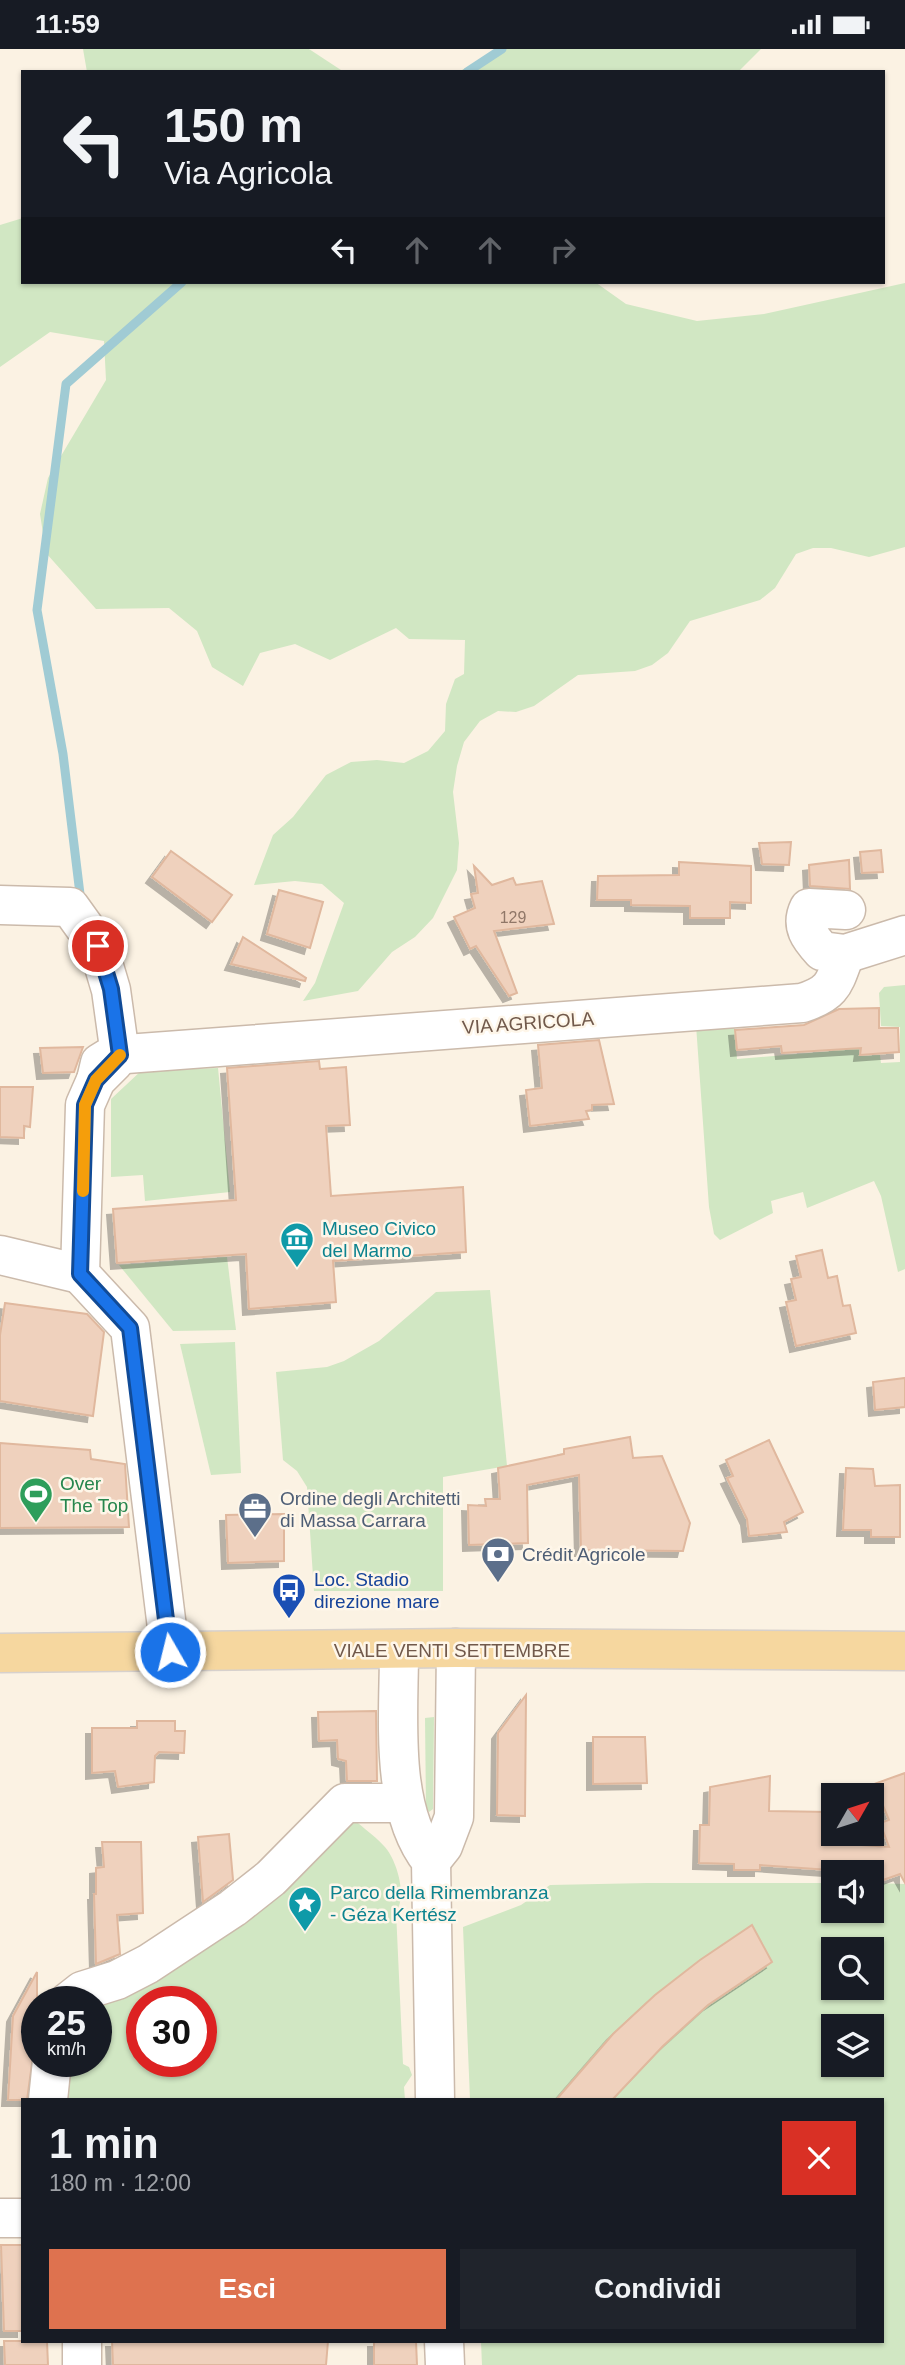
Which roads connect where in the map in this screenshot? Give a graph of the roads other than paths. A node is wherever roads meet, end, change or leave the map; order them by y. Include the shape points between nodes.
1 (0, 905) edge
2 (846, 910) dead end
3 (905, 935) edge
4 (845, 954) junction
5 (108, 1068) junction
6 (0, 1255) edge
7 (80, 1274) junction
8 (456, 1649) junction
9 (399, 1651) junction
10 (905, 1651) edge
11 (170, 1652) junction
12 (0, 1653) edge
13 (403, 1803) junction
14 (431, 1861) junction
15 (98, 1986) edge
16 (50, 2077) edge
17 (48, 2098) edge
18 (435, 2098) edge
19 (0, 2218) edge
20 (21, 2218) edge
21 (82, 2343) edge
22 (444, 2343) edge
23 (82, 2365) edge
24 (445, 2365) edge

1 - 5 street via 70,907 98,946 111,989
2 - 4 street via 809,908 805,915 807,935 822,951
3 - 4 street
4 - 5 street, VIA AGRICOLA via 832,989 802,1003
5 - 7 street via 85,1105
6 - 7 street
7 - 11 street via 130,1328
8 - 9 main road, VIALE VENTI SETTEMBRE
8 - 10 main road, VIALE VENTI SETTEMBRE
8 - 14 street via 454,1817 443,1846
9 - 11 main road, VIALE VENTI SETTEMBRE
9 - 13 street
11 - 12 main road, VIALE VENTI SETTEMBRE
13 - 14 street via 412,1835
13 - 15 street via 345,1803 271,1878 233,1908 148,1964
14 - 18 street
16 - 17 street
19 - 20 street
21 - 23 street
22 - 24 street

